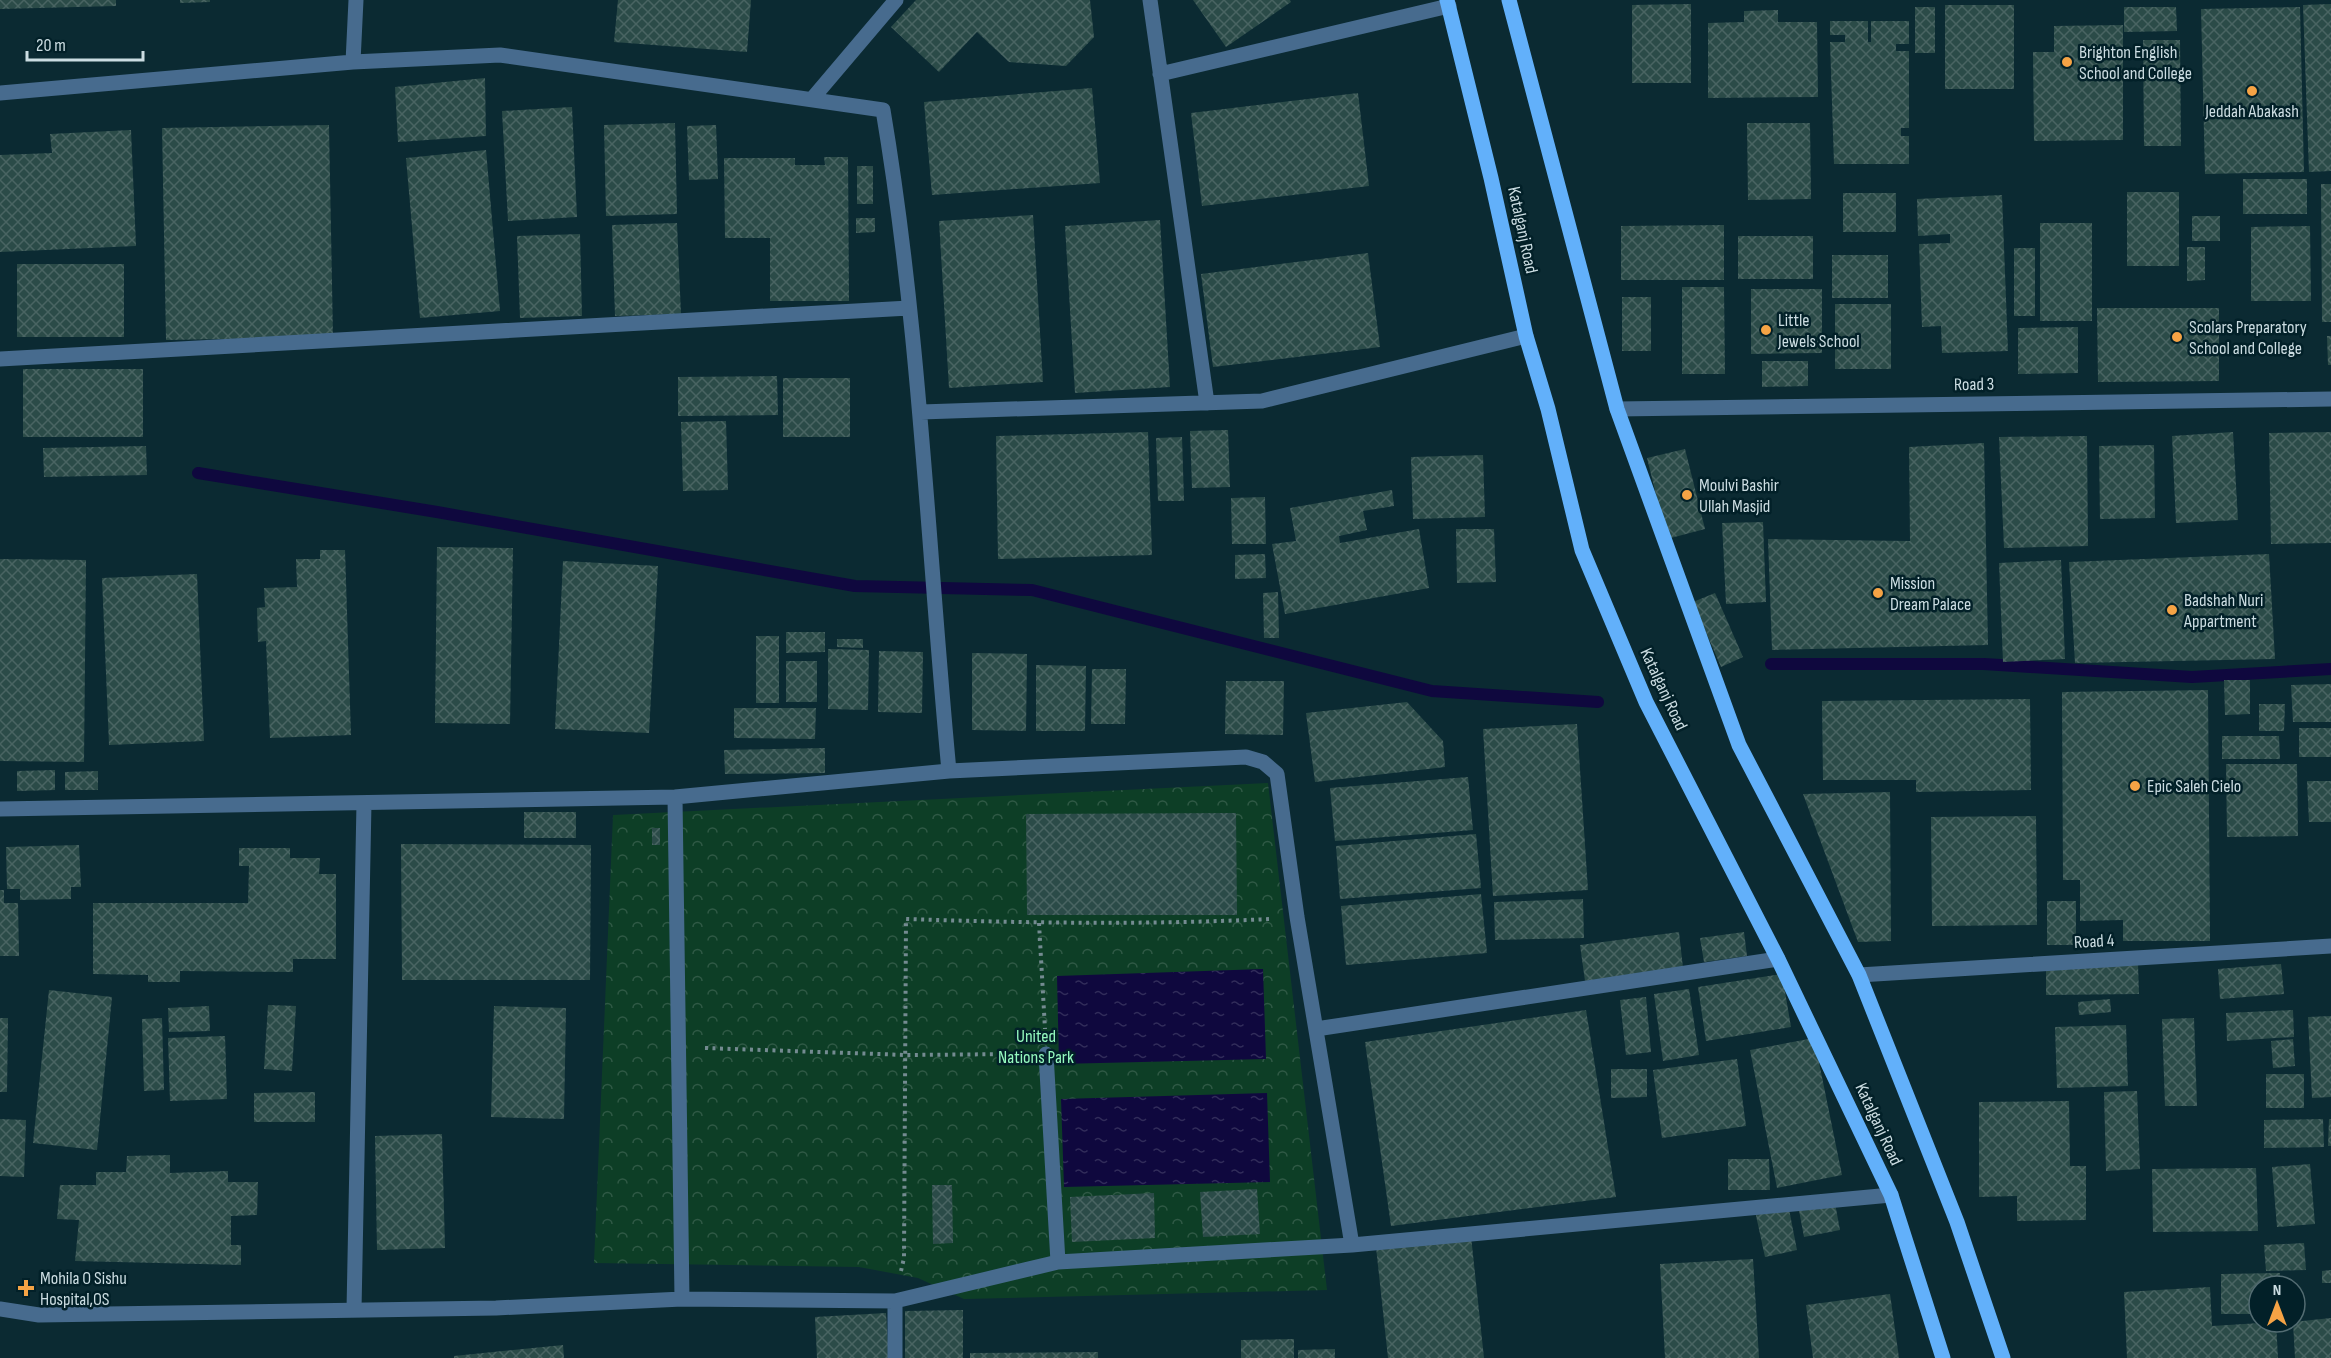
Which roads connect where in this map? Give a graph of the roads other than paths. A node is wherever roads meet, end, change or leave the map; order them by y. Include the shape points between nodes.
1 (356, 0) edge
2 (896, 0) edge
3 (1150, 0) edge
4 (1509, 0) edge
5 (1448, 3) edge
6 (353, 62) junction
7 (1160, 74) junction
8 (0, 93) edge
9 (812, 99) junction
10 (909, 308) junction
11 (1526, 336) junction
12 (0, 359) edge
13 (2331, 399) edge
14 (1207, 403) junction
15 (1617, 409) junction
16 (921, 412) junction
17 (949, 771) junction
18 (675, 797) junction
19 (364, 802) junction
20 (0, 809) edge
21 (2331, 946) edge
22 (1778, 959) junction
23 (1859, 975) junction
24 (1316, 1029) junction
25 (1046, 1053) road end
26 (1891, 1195) junction
27 (1352, 1245) junction
28 (1058, 1262) junction
29 (682, 1299) junction
30 (895, 1301) junction
31 (0, 1309) edge
32 (354, 1310) junction
33 (895, 1358) edge
34 (1943, 1358) edge
35 (2003, 1358) edge

1 - 6 street
2 - 9 street
3 - 7 street
4 - 15 main road, Katalganj Road
5 - 7 street
5 - 11 main road, Katalganj Road
6 - 8 street
6 - 9 street via 500,55
7 - 14 street
9 - 10 street via 883,110
10 - 12 street
10 - 16 street
11 - 14 street via 1262,401
11 - 22 main road, Katalganj Road via 1582,550 1646,702
13 - 15 street, Road 3
14 - 16 street
15 - 23 main road, Katalganj Road via 1739,745
16 - 17 street
17 - 18 street
17 - 24 street via 1246,757 1263,762 1277,774
18 - 19 street
18 - 29 street
19 - 20 street
19 - 32 street
21 - 23 street, Road 4
22 - 24 street
22 - 26 main road, Katalganj Road
23 - 35 main road, Katalganj Road via 1957,1222
24 - 27 street
25 - 28 street
26 - 27 street
26 - 34 main road, Katalganj Road
27 - 28 street
28 - 30 street
29 - 30 street
29 - 32 street
30 - 33 street
31 - 32 street via 39,1315

